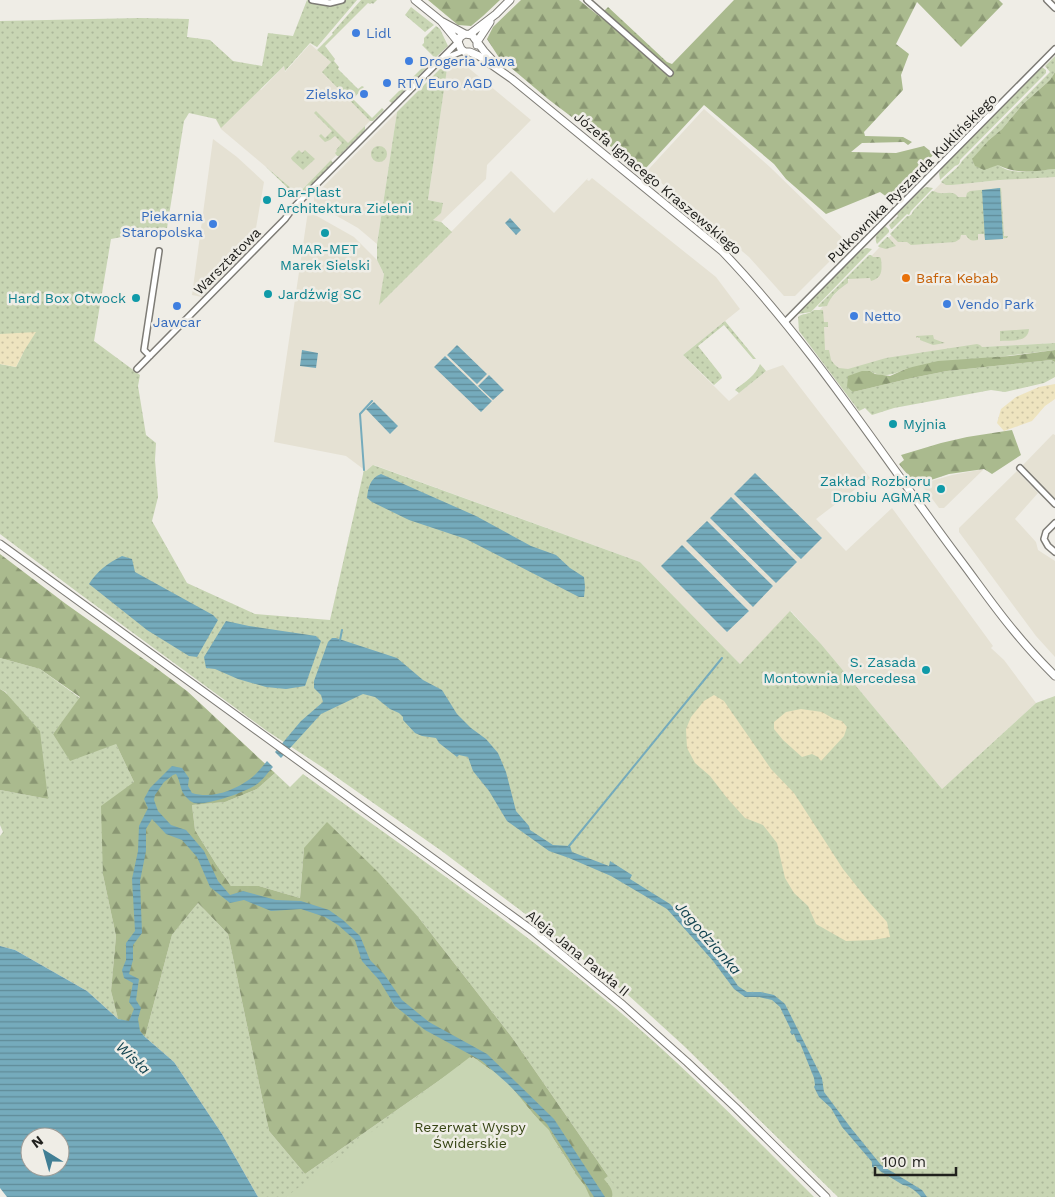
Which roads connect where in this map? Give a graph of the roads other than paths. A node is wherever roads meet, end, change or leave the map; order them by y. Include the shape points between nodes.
1 (312, 0) edge
2 (342, 0) edge
3 (415, 0) edge
4 (510, 0) edge
5 (587, 0) edge
6 (1047, 0) edge
7 (1055, 8) edge
8 (496, 14) junction
9 (441, 20) junction
10 (467, 34) junction
11 (458, 42) junction
12 (477, 42) junction
13 (1055, 49) edge
14 (466, 52) junction
15 (438, 61) junction
16 (670, 73) dead end
17 (512, 79) junction
18 (159, 251) dead end
19 (785, 322) junction
20 (150, 356) junction
21 (137, 369) dead end
22 (1020, 468) dead end
23 (1055, 504) edge
24 (1055, 523) edge
25 (0, 544) edge
26 (1055, 552) edge
27 (1055, 676) edge
28 (826, 1197) edge

1 - 2 street via 330,3
3 - 9 street
4 - 8 street
5 - 16 street
6 - 7 street
8 - 10 street
8 - 12 street
9 - 10 street
9 - 11 street
10 - 11 street
10 - 12 street
11 - 14 street
11 - 15 street, Warsztatowa
12 - 14 street via 475,49
12 - 17 street, Józefa Ignacego Kraszewskiego
13 - 19 street, Pułkownika Ryszarda Kuklińskiego
14 - 15 street, Warsztatowa
14 - 17 street, Józefa Ignacego Kraszewskiego
15 - 20 street, Warsztatowa
17 - 19 street, Józefa Ignacego Kraszewskiego via 722,250
18 - 20 street via 144,350
19 - 27 street, Józefa Ignacego Kraszewskiego via 1013,630
20 - 21 street, Warsztatowa
22 - 23 street
24 - 26 street via 1044,539
25 - 28 street, Aleja Jana Pawła II via 532,931 662,1039

